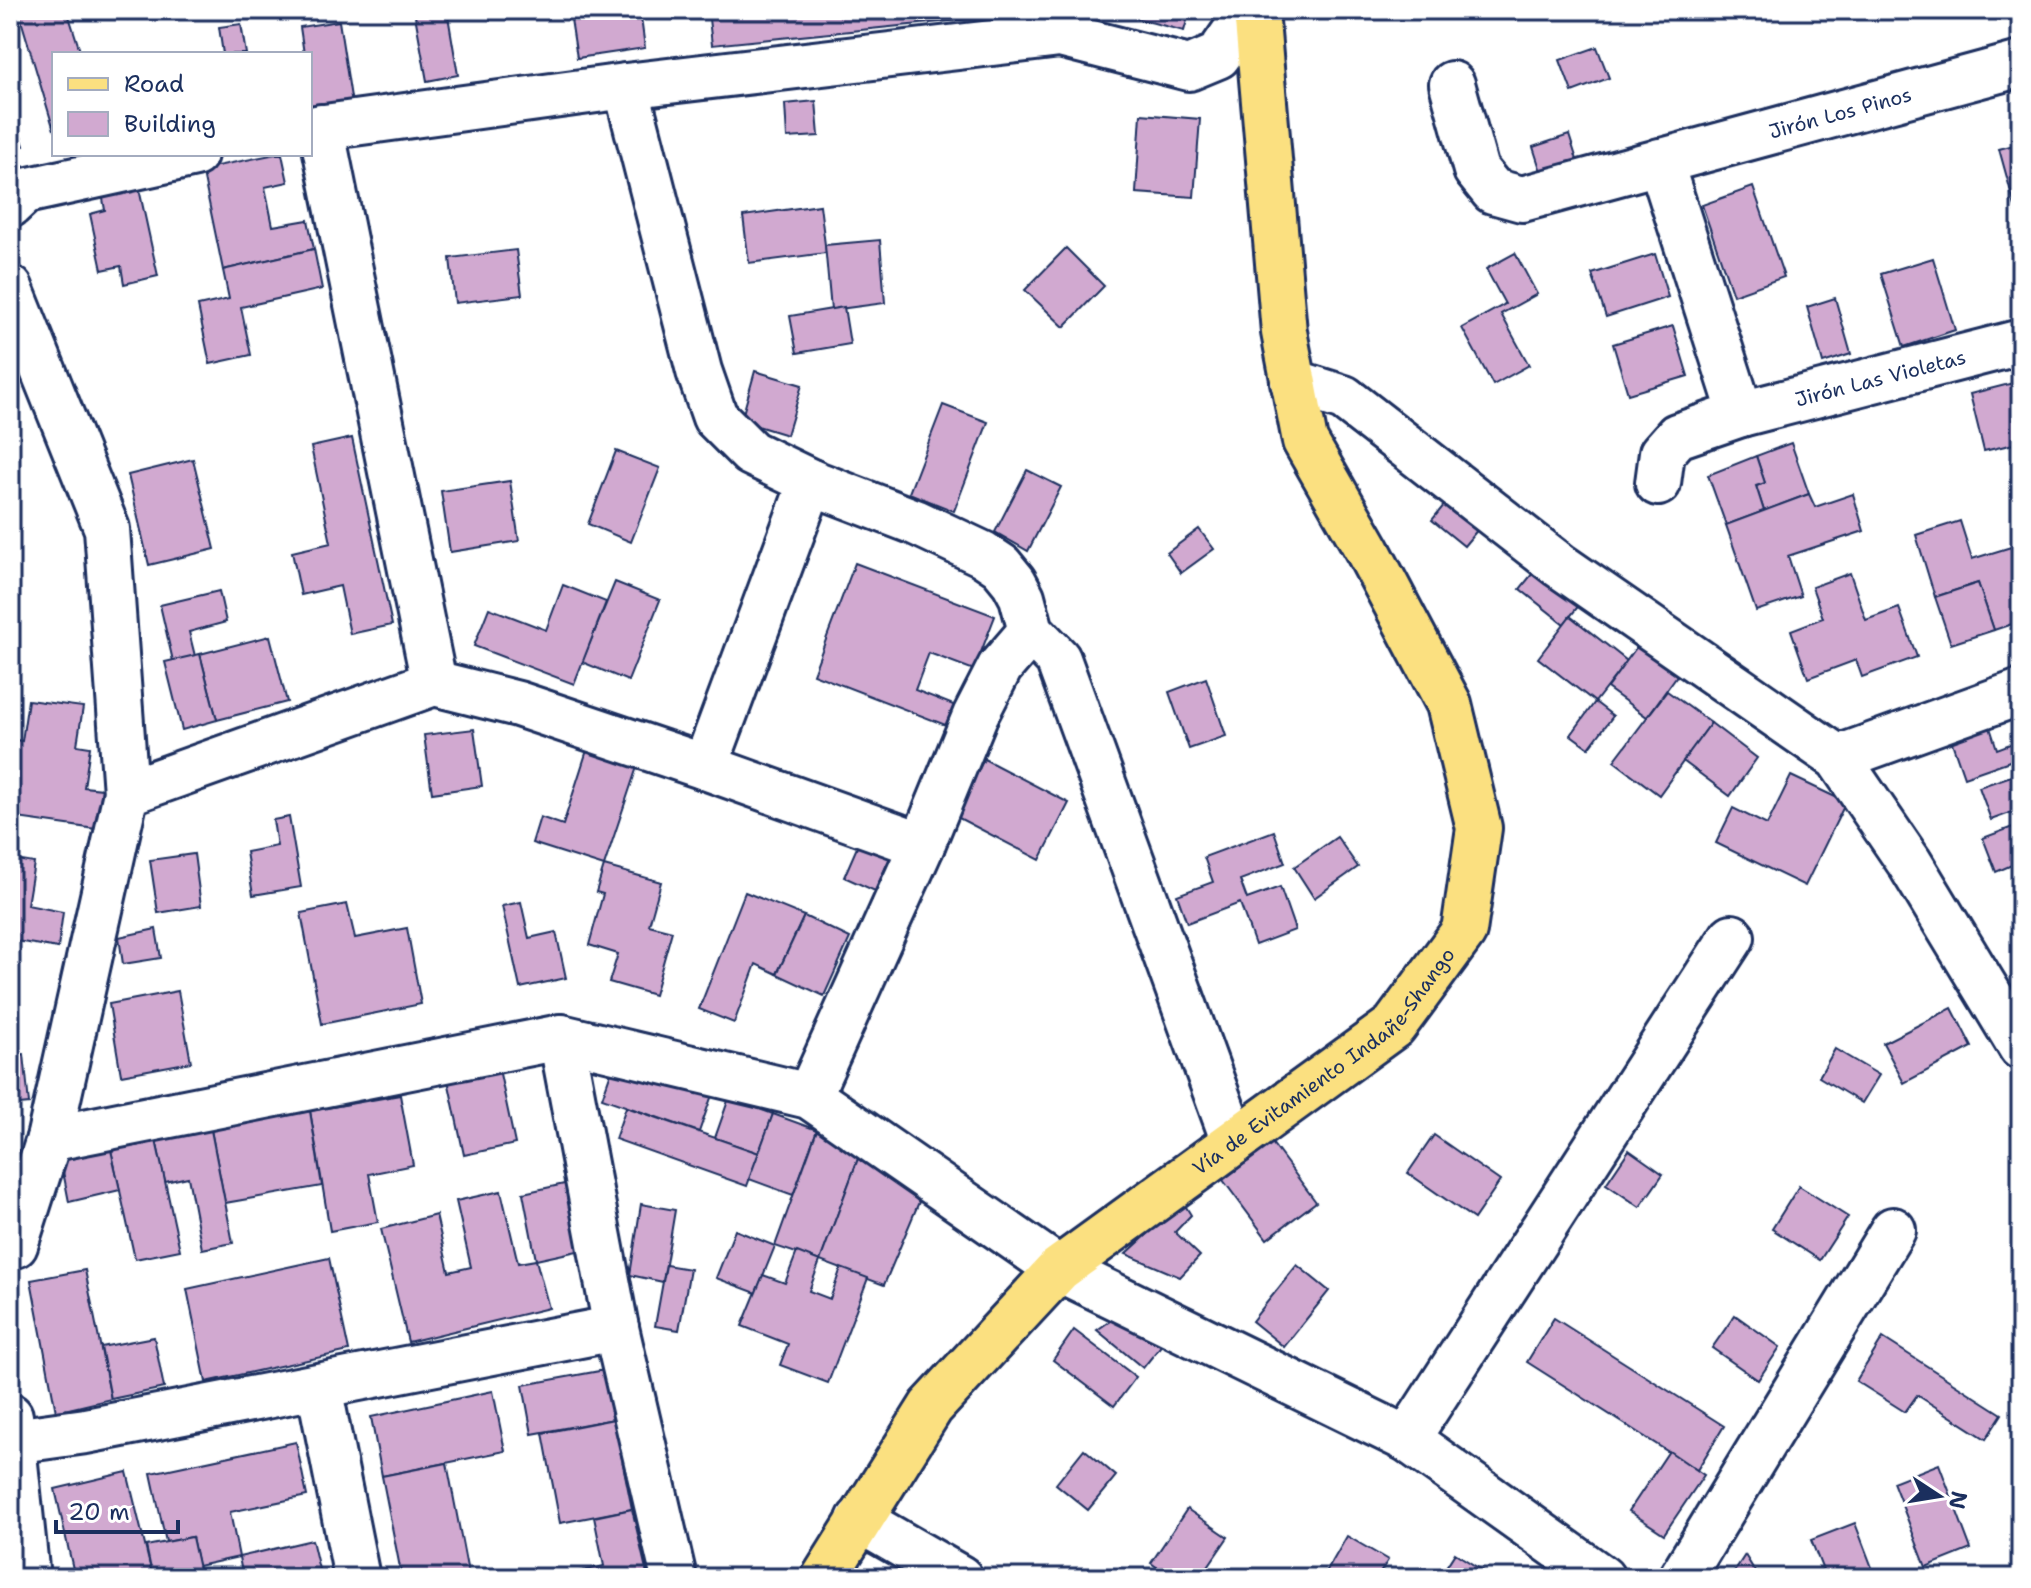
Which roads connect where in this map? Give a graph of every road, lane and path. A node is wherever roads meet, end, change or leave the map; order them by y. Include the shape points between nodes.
1 (1253, 10) edge
2 (2021, 64) edge
3 (1452, 84) dead end
4 (626, 86) junction
5 (316, 128) edge
6 (186, 156) edge
7 (1660, 161) junction
8 (10, 205) edge
9 (10, 288) edge
10 (2021, 342) edge
11 (1293, 382) junction
12 (1741, 414) junction
13 (811, 482) junction
14 (1658, 483) dead end
15 (1031, 631) junction
16 (434, 683) junction
17 (2021, 692) edge
18 (1838, 758) junction
19 (705, 767) junction
20 (126, 793) junction
21 (922, 845) junction
22 (1732, 937) dead end
23 (2016, 1030) edge
24 (561, 1037) junction
25 (809, 1096) junction
26 (49, 1139) junction
27 (1234, 1142) junction
28 (1893, 1230) dead end
29 (12, 1247) edge
30 (1059, 1269) junction
31 (616, 1328) junction
32 (319, 1387) junction
33 (12, 1428) edge
34 (1407, 1439) junction
35 (859, 1520) junction
36 (27, 1578) edge
37 (357, 1578) edge
38 (674, 1578) edge
39 (824, 1578) edge
40 (960, 1578) edge
41 (1602, 1578) edge
42 (1681, 1578) edge

1 - 4 street via 1218,56 1189,68 1060,35
1 - 11 main road, Vía de Evitamiento Indañe-Shango
2 - 7 street, Jirón Los Pinos
3 - 7 street, Jirón Los Pinos via 1476,170 1493,191 1522,199
4 - 5 street
4 - 13 street via 715,417 751,453
5 - 16 street
6 - 8 street via 25,191
7 - 12 street
9 - 20 street via 107,529
10 - 12 street, Jirón Las Violetas
11 - 18 street via 1344,398 1559,565
11 - 27 main road, Vía de Evitamiento Indañe-Shango via 1305,441 1449,704 1479,828 1464,931 1394,1026
12 - 14 street, Jirón Las Violetas via 1677,436 1662,453
13 - 15 street via 915,522 1001,566 1022,597
13 - 19 street
15 - 21 street via 1000,667 975,716
15 - 27 street via 1058,659
16 - 19 street via 518,704
16 - 20 street
17 - 18 street
18 - 23 street
19 - 21 street
20 - 26 street
21 - 25 street
22 - 34 street
24 - 25 street
24 - 26 street
24 - 31 street
25 - 30 street
26 - 29 street
27 - 30 main road, Vía de Evitamiento Indañe-Shango
28 - 42 street
30 - 34 street
30 - 35 main road, Vía de Evitamiento Indañe-Shango via 931,1407
31 - 32 street
31 - 38 street
32 - 33 street via 86,1431
32 - 37 street
33 - 36 street
34 - 41 street
35 - 39 main road, Vía de Evitamiento Indañe-Shango
35 - 40 street

